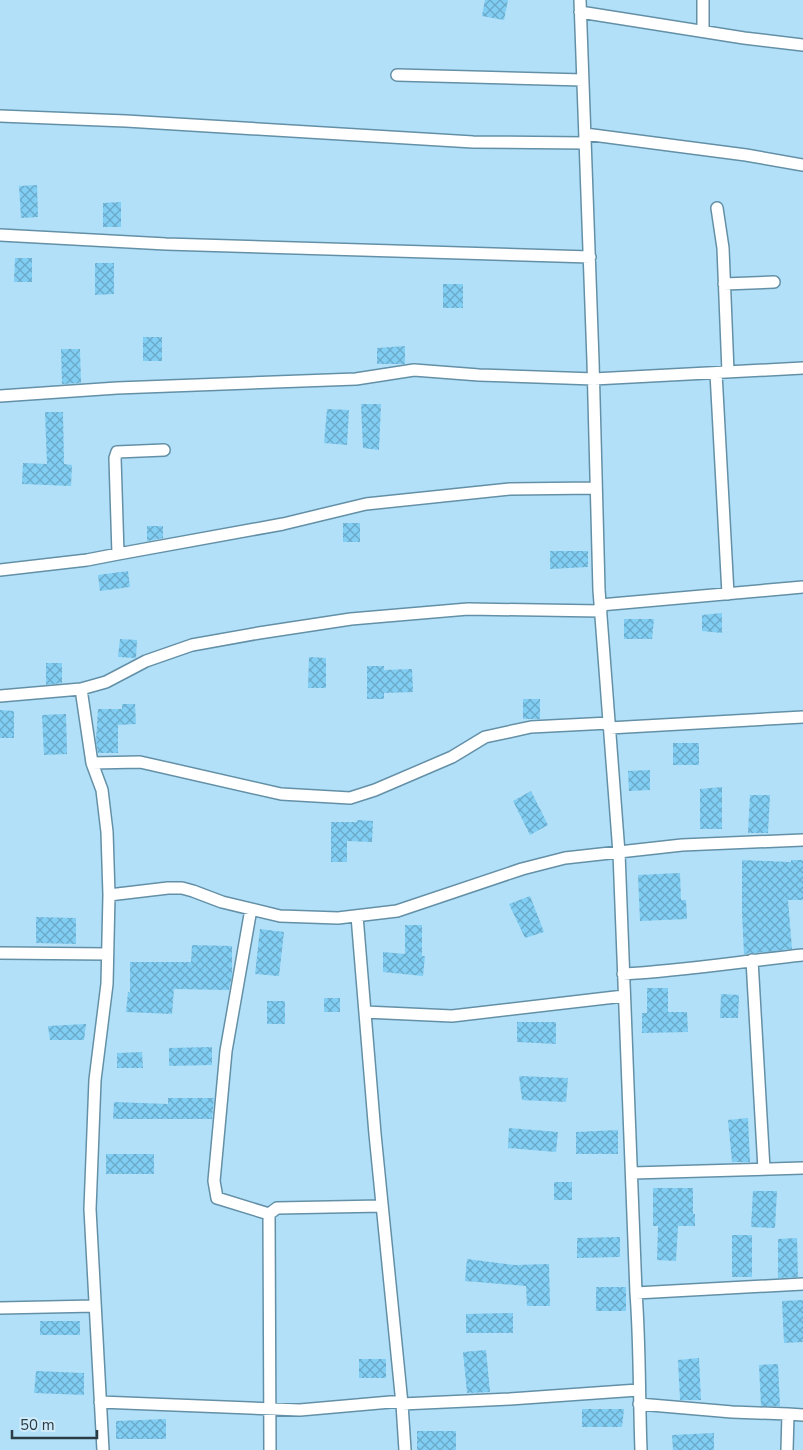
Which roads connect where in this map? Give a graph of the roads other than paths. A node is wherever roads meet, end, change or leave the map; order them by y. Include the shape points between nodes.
1 (580, 0) edge
2 (703, 0) edge
3 (580, 12) junction
4 (703, 31) junction
5 (803, 45) edge
6 (397, 75) dead end
7 (583, 80) junction
8 (0, 116) edge
9 (585, 139) junction
10 (803, 165) edge
11 (717, 208) dead end
12 (0, 235) edge
13 (590, 257) junction
14 (774, 282) dead end
15 (724, 284) junction
16 (803, 368) edge
17 (722, 373) junction
18 (594, 379) junction
19 (0, 396) edge
20 (164, 450) dead end
21 (596, 488) junction
22 (118, 554) junction
23 (0, 570) edge
24 (803, 588) edge
25 (728, 594) junction
26 (601, 608) junction
27 (81, 689) junction
28 (0, 696) edge
29 (803, 717) edge
30 (609, 726) junction
31 (92, 763) junction
32 (803, 840) edge
33 (619, 853) junction
34 (109, 895) junction
35 (251, 909) junction
36 (357, 916) junction
37 (0, 953) edge
38 (108, 954) junction
39 (803, 955) edge
40 (752, 960) junction
41 (623, 974) junction
42 (624, 996) junction
43 (365, 1012) junction
44 (803, 1168) edge
45 (764, 1169) junction
46 (632, 1173) junction
47 (382, 1206) junction
48 (269, 1214) junction
49 (803, 1284) edge
50 (636, 1293) junction
51 (95, 1306) junction
52 (0, 1308) edge
53 (638, 1390) junction
54 (100, 1402) junction
55 (402, 1402) junction
56 (639, 1404) junction
57 (268, 1409) junction
58 (788, 1414) junction
59 (803, 1415) edge
60 (103, 1450) edge
61 (270, 1450) edge
62 (405, 1450) edge
63 (641, 1450) edge
64 (787, 1450) edge

1 - 3 street
2 - 4 street
3 - 4 street
3 - 7 street
4 - 5 street
6 - 7 street
7 - 9 street
8 - 9 street via 473,142
9 - 10 street
9 - 13 street
11 - 15 street
12 - 13 street via 166,244
13 - 18 street
14 - 15 street
15 - 17 street
16 - 17 street
17 - 18 street
17 - 25 street
18 - 19 street via 414,370 356,379
18 - 21 street
20 - 22 street via 117,452
21 - 22 street via 510,490 366,504 283,524
21 - 26 street
22 - 23 street
24 - 25 street
25 - 26 street
26 - 27 street via 468,609 259,633 192,646 146,661 106,682
26 - 30 street
27 - 28 street
27 - 31 street
29 - 30 street
30 - 31 street via 531,727 485,737 452,757 350,798 281,794 140,762
30 - 33 street
31 - 34 street via 102,790 108,832
32 - 33 street via 682,845
33 - 36 street via 565,858 522,869 397,912
33 - 41 street
34 - 35 street via 182,888
34 - 38 street
35 - 36 street via 280,916
35 - 48 street via 226,1051 214,1181 217,1198
36 - 43 street
37 - 38 street
38 - 51 street via 95,1080 90,1209
39 - 40 street
40 - 41 street
40 - 45 street
41 - 42 street
42 - 43 street via 452,1016
42 - 46 street
43 - 47 street
44 - 45 street
45 - 46 street
46 - 50 street
47 - 48 street via 277,1208
47 - 55 street
48 - 57 street
49 - 50 street
50 - 53 street
51 - 52 street
51 - 54 street
53 - 55 street
53 - 56 street
54 - 57 street
54 - 60 street
55 - 57 street via 300,1410
55 - 62 street
56 - 58 street
56 - 63 street
57 - 61 street
58 - 59 street
58 - 64 street

